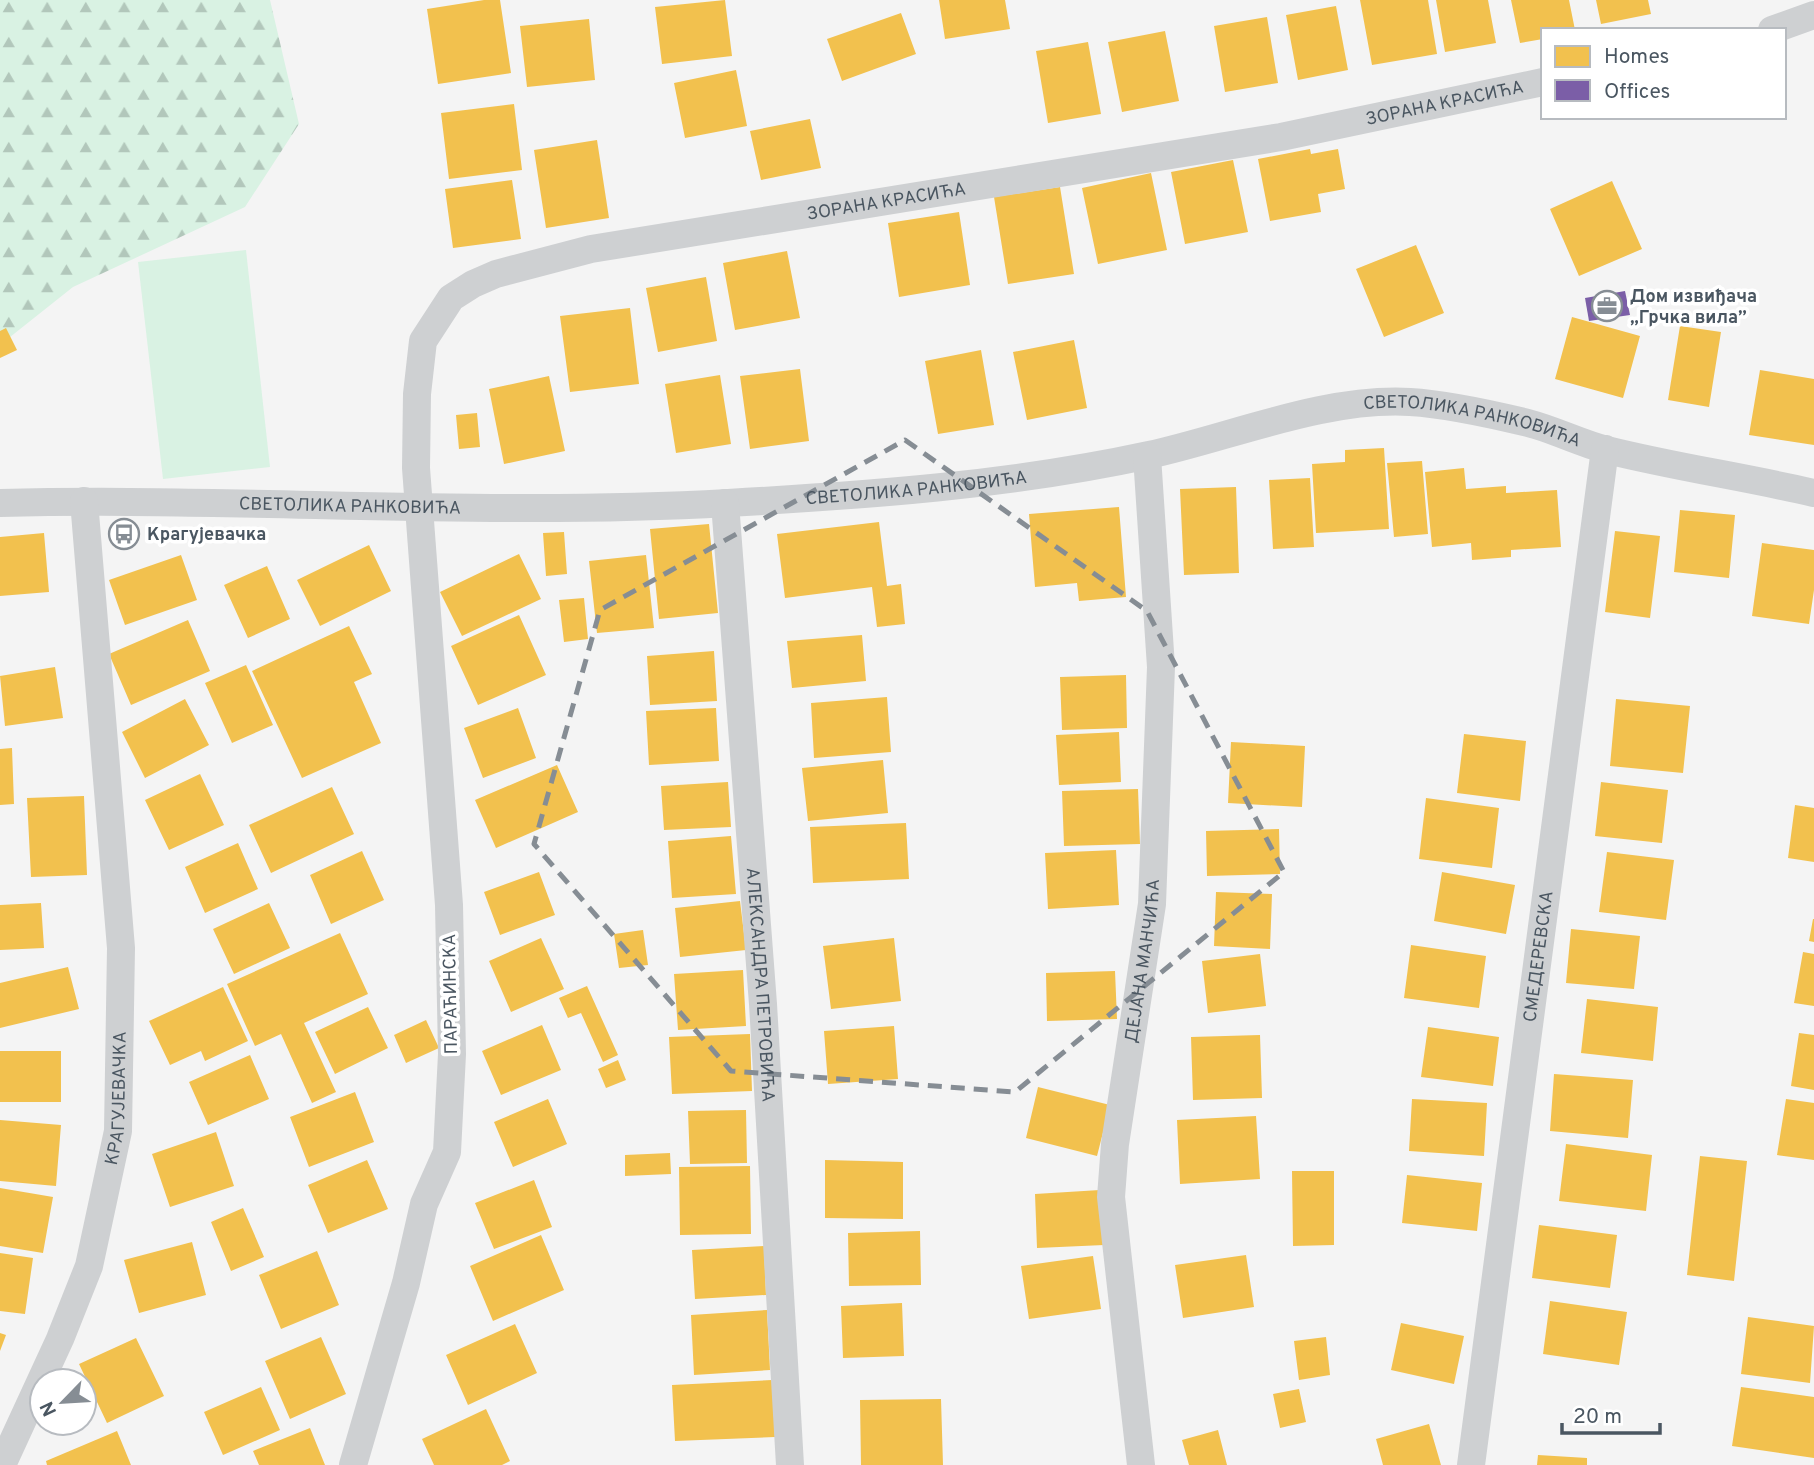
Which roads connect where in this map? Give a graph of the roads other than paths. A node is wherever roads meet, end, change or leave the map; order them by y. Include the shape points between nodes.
1 (1814, 15) edge
2 (1778, 28) edge
3 (1541, 82) edge
4 (1605, 449) junction
5 (1147, 456) junction
6 (1814, 493) edge
7 (84, 500) junction
8 (0, 503) edge
9 (726, 503) junction
10 (417, 508) junction
11 (2, 1465) edge
12 (353, 1465) edge
13 (790, 1465) edge
14 (1141, 1465) edge
15 (1471, 1465) edge

1 - 2 street
3 - 10 street, ЗОРАНА КРАСИЋА via 1281,137 663,235 543,259 496,274 450,298 423,341 417,394
4 - 5 street, СВЕТОЛИКА РАНКОВИЋА via 1527,423 1409,402 1313,414
4 - 6 street, СВЕТОЛИКА РАНКОВИЋА
4 - 15 street, СМЕДЕРЕВСКА
5 - 9 street, СВЕТОЛИКА РАНКОВИЋА via 979,483
5 - 14 street, ДЕЈАНА МАНЧИЋА via 1161,667 1152,904 1111,1197
7 - 8 street, СВЕТОЛИКА РАНКОВИЋА
7 - 10 street, СВЕТОЛИКА РАНКОВИЋА
7 - 11 street, КРАГУЈЕВАЧКА via 121,948 118,1131 89,1266
9 - 10 street, СВЕТОЛИКА РАНКОВИЋА
9 - 13 street, АЛЕКСАНДРА ПЕТРОВИЋА via 763,1004
10 - 12 street, ПАРАЋИНСКА via 449,905 452,1054 447,1152 424,1204

